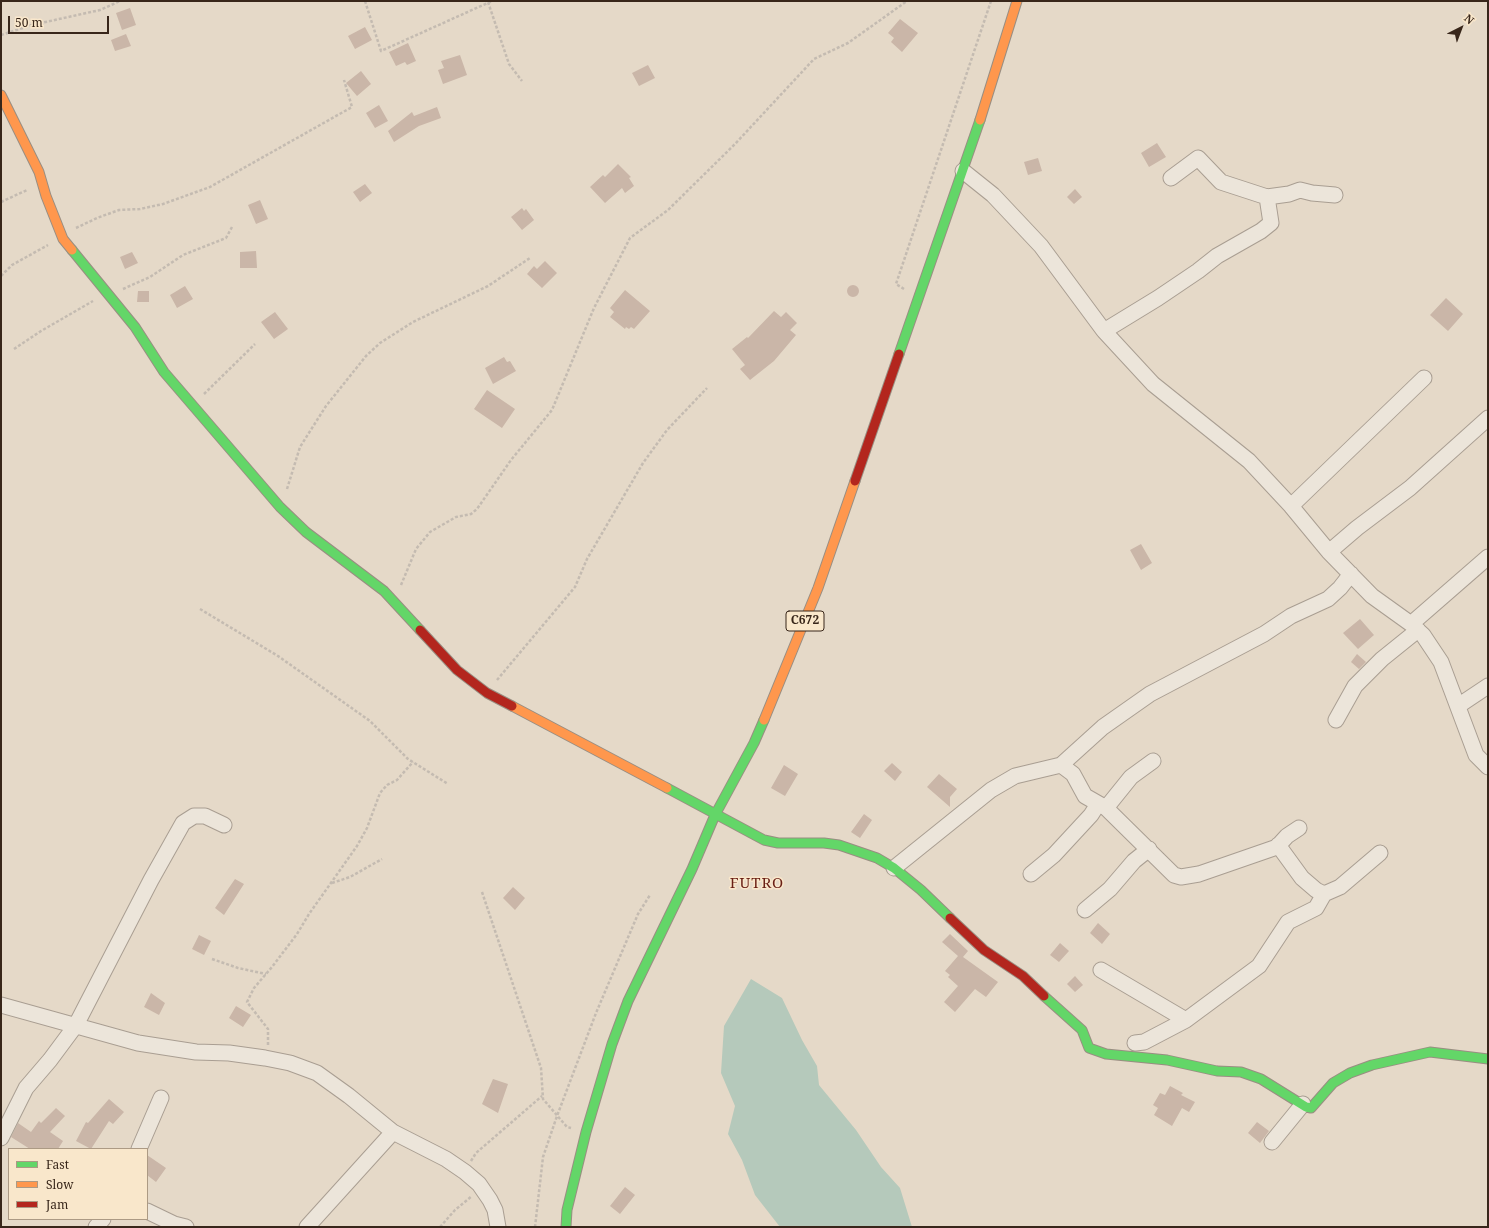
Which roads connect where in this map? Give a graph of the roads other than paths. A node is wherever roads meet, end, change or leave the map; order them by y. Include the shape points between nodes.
1 (1017, 1) edge
2 (1, 95) edge
3 (963, 171) junction
4 (1171, 178) dead end
5 (1335, 195) dead end
6 (1267, 197) junction
7 (1104, 331) junction
8 (1424, 378) dead end
9 (1488, 418) edge
10 (1291, 506) junction
11 (1329, 552) junction
12 (1488, 558) edge
13 (1351, 574) junction
14 (1415, 627) junction
15 (1488, 686) edge
16 (1458, 706) junction
17 (1336, 720) dead end
18 (1153, 761) dead end
19 (1061, 765) junction
20 (1488, 767) edge
21 (1102, 806) junction
22 (715, 815) junction
23 (224, 825) dead end
24 (1300, 828) dead end
25 (1278, 845) junction
26 (1149, 849) junction
27 (1380, 853) dead end
28 (894, 868) junction
29 (1031, 874) dead end
30 (1324, 894) junction
31 (1085, 910) dead end
32 (1101, 970) dead end
33 (1, 1005) edge
34 (1186, 1020) junction
35 (76, 1024) junction
36 (1135, 1043) dead end
37 (1488, 1059) edge
38 (161, 1098) dead end
39 (1303, 1104) junction
40 (392, 1132) junction
41 (1, 1138) edge
42 (1272, 1142) dead end
43 (139, 1148) edge
44 (148, 1211) edge
45 (186, 1227) edge
46 (306, 1227) edge
47 (498, 1227) edge
48 (566, 1227) edge

1 - 3 street, C672
2 - 22 street via 39,172 61,233 83,266 135,327 164,372 280,507 306,532 384,592 457,670 487,694
3 - 7 street via 993,195 1041,246
3 - 22 street, C672 via 818,588 754,743
4 - 6 street via 1198,158 1221,182
5 - 6 street via 1300,190
6 - 7 street via 1271,223
7 - 10 street via 1153,384 1249,461
8 - 10 street
9 - 11 street via 1410,488
10 - 11 street
11 - 13 street
12 - 14 street
13 - 14 street via 1372,596
13 - 19 street via 1328,599 1291,616 1264,634 1150,694 1103,727
14 - 16 street via 1441,662
14 - 17 street via 1355,686
15 - 16 street
16 - 20 street via 1476,756
18 - 21 street via 1131,776
19 - 21 street via 1073,774 1086,796
19 - 28 street via 1015,776 991,790
21 - 26 street
21 - 29 street via 1054,855
22 - 28 street via 764,840 839,846 877,858
22 - 48 street, C672 via 692,869 628,1001 612,1044 586,1132 567,1210
23 - 35 street via 205,816 194,816 183,823 150,880
24 - 25 street
25 - 26 street via 1199,874 1181,877 1174,875
25 - 30 street via 1302,878
26 - 31 street via 1134,861 1110,889
27 - 30 street via 1340,887
28 - 39 street via 984,950 1023,976 1082,1030 1089,1048 1106,1054 1167,1060 1217,1071 1241,1072 1275,1087
30 - 34 street via 1316,908 1288,922 1259,966
32 - 34 street
33 - 35 street
34 - 36 street via 1144,1042
35 - 40 street via 138,1043 290,1063 317,1073
35 - 41 street via 26,1088
37 - 39 street via 1430,1052 1389,1060 1360,1069 1333,1083 1311,1108
38 - 43 street
39 - 42 street
40 - 46 street
40 - 47 street via 446,1159 465,1172 482,1188 495,1210
44 - 45 street

